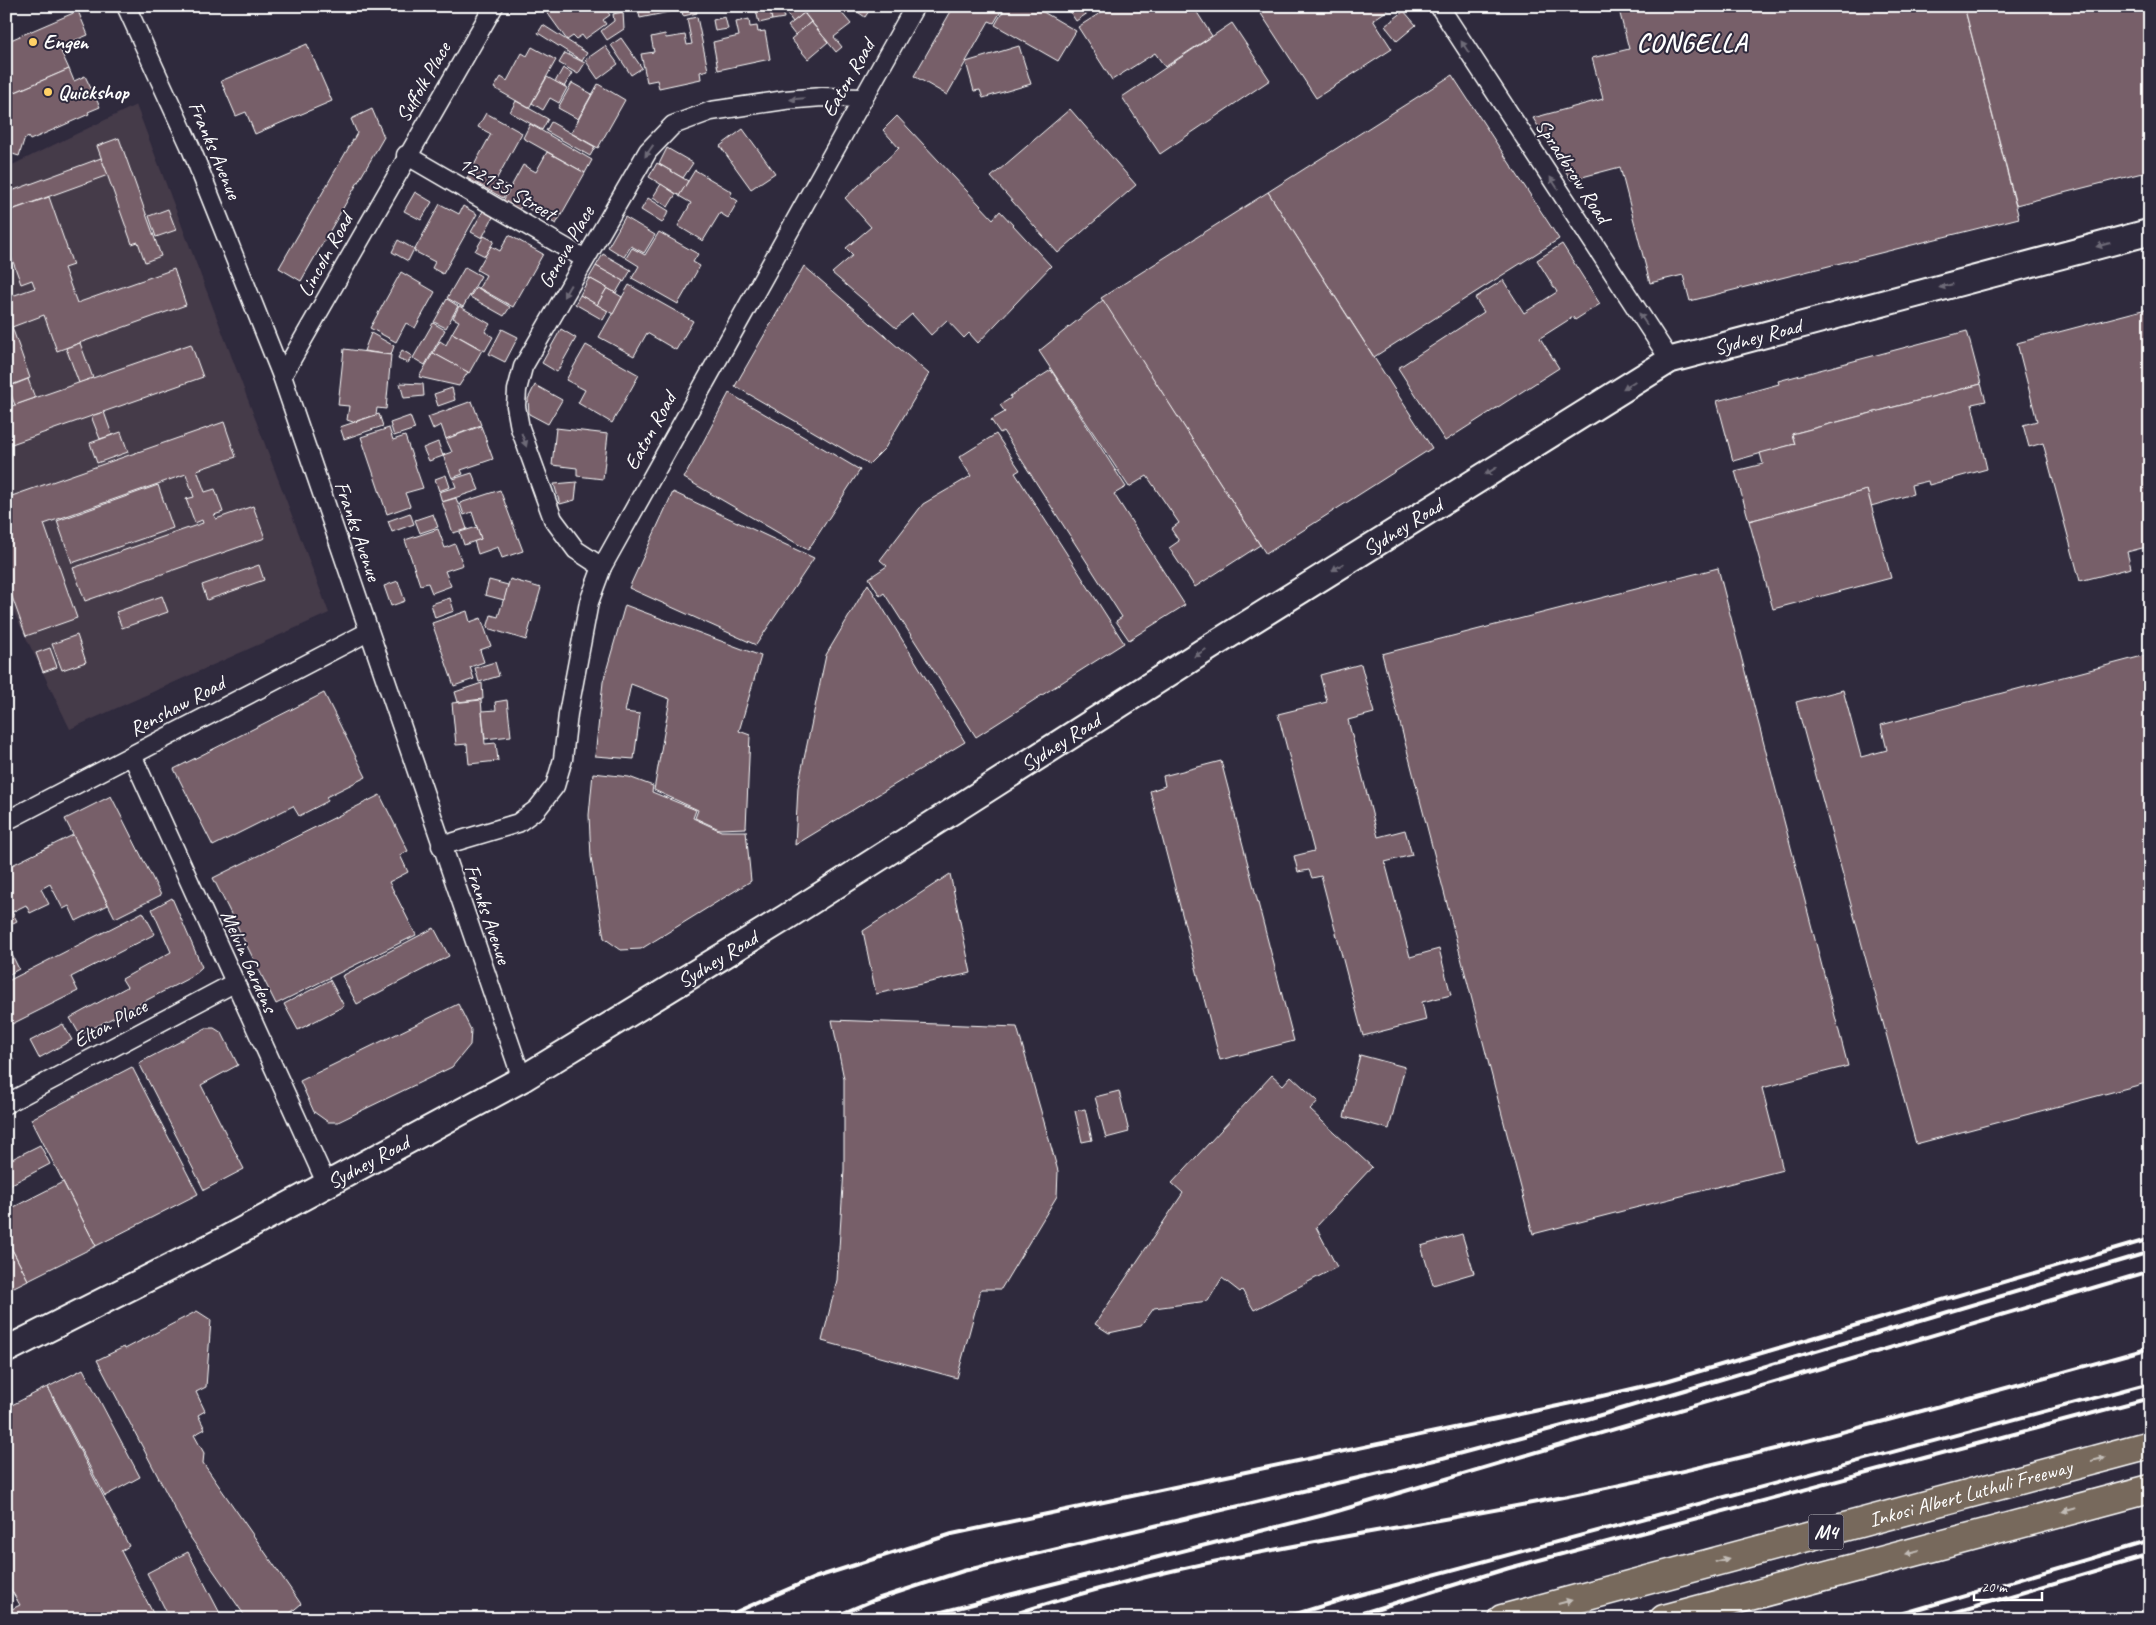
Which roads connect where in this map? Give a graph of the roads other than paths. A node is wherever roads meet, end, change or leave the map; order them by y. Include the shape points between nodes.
1 (126, 6) edge
2 (494, 6) edge
3 (915, 6) edge
4 (1439, 6) edge
5 (863, 98) junction
6 (406, 156) junction
7 (2150, 232) edge
8 (585, 259) junction
9 (1670, 360) junction
10 (282, 376) junction
11 (602, 567) junction
12 (368, 632) junction
13 (132, 755) junction
14 (6, 821) edge
15 (441, 846) junction
16 (234, 983) junction
17 (522, 1079) junction
18 (6, 1104) edge
19 (328, 1185) junction
20 (6, 1350) edge
21 (2150, 1445) edge
22 (2150, 1489) edge
23 (1502, 1619) edge
24 (1664, 1619) edge

1 - 10 street, Franks Avenue via 190,146
2 - 6 street, Suffolk Place
3 - 5 street, Eaton Road
9 -> 4 street, Spradbrow Road
5 -> 8 street, Geneva Place via 784,100 711,112 673,125 648,151
5 - 11 street, Eaton Road
6 - 8 street, 122135 Street
6 - 10 street, Lincoln Road
7 -> 9 main road, Sydney Road
8 -> 11 street, Geneva Place via 522,367 516,406 520,428 553,519 576,550
9 -> 17 main road, Sydney Road via 1210,646 785,918
10 - 12 street, Franks Avenue
11 - 15 street, Eaton Road via 589,602 563,759 555,786 537,809 518,823
12 - 13 street, Renshaw Road
12 - 15 street, Franks Avenue
13 - 14 street, Renshaw Road
13 - 16 street, Melvin Gardens
15 - 17 street, Franks Avenue
16 - 18 street, Elton Place
16 - 19 street, Melvin Gardens
17 - 19 main road, Sydney Road
19 - 20 main road, Sydney Road
23 -> 21 highway, Inkosi Albert Luthuli Freeway / M4
22 -> 24 highway, Inkosi Albert Luthuli Freeway / M4

